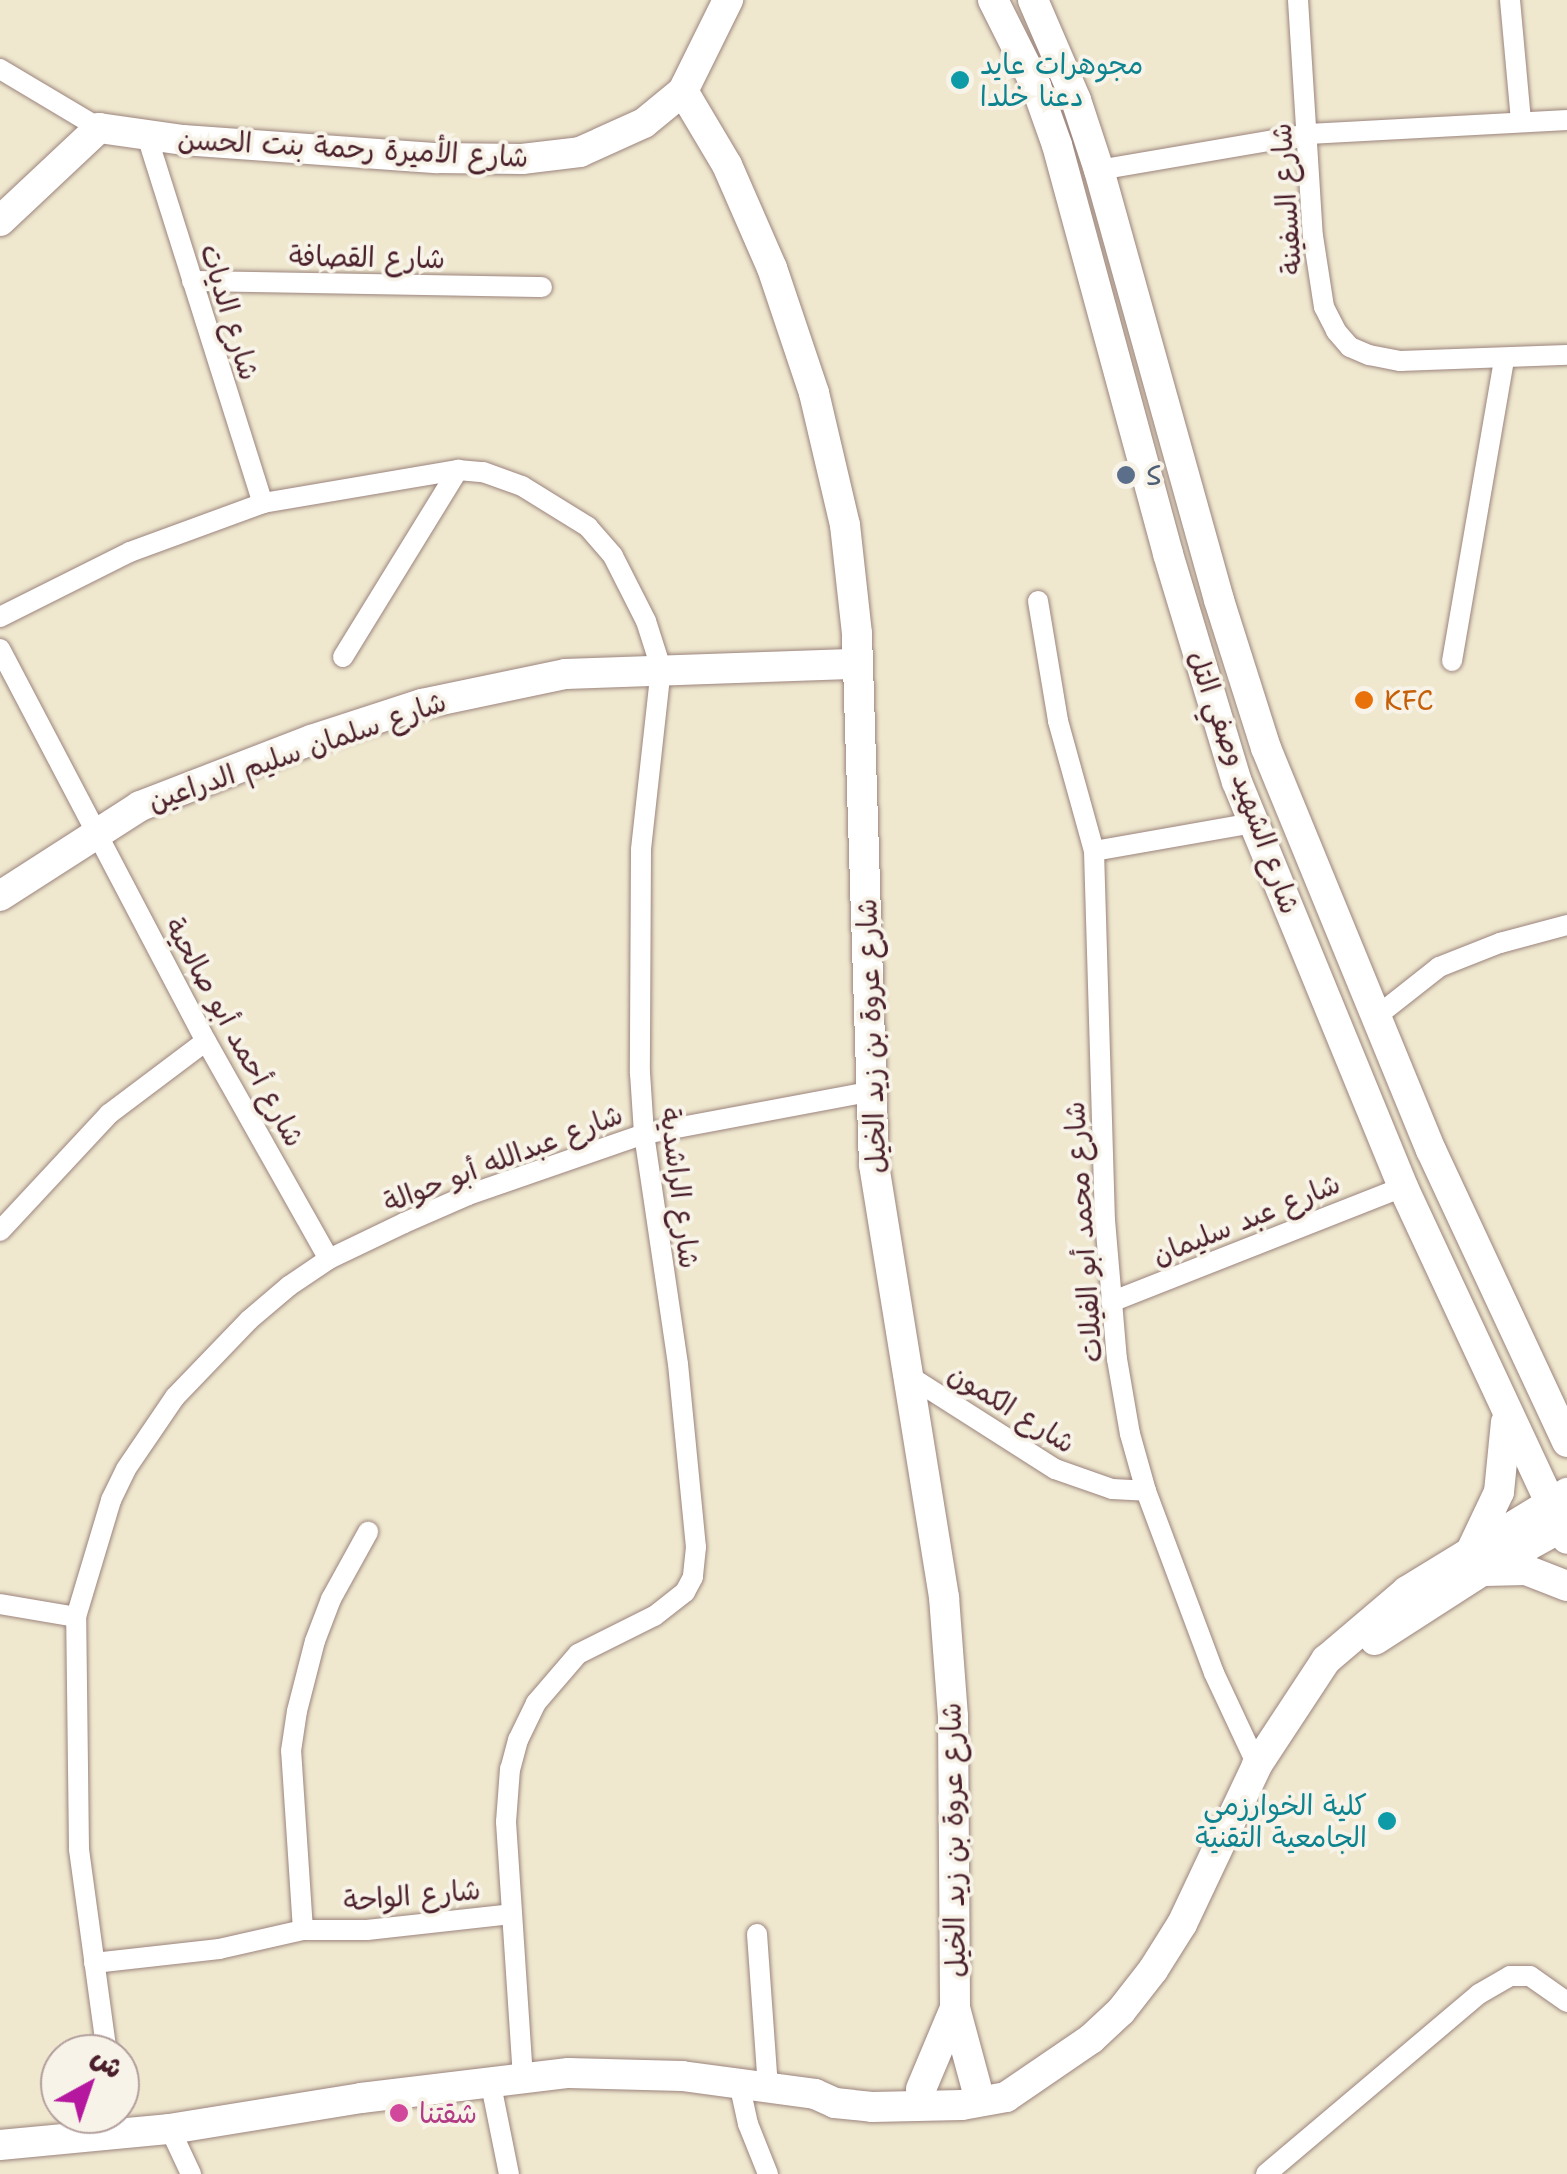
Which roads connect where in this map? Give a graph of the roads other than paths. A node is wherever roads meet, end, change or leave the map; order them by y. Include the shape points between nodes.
1 (728, 0) edge
2 (993, 0) edge
3 (1032, 0) edge
4 (1298, 0) edge
5 (1510, 0) edge
6 (0, 69) edge
7 (682, 91) junction
8 (1567, 120) edge
9 (1521, 122) junction
10 (99, 128) junction
11 (1309, 134) junction
12 (147, 136) junction
13 (1100, 170) junction
14 (0, 221) edge
15 (192, 281) junction
16 (542, 288) dead end
17 (1567, 354) edge
18 (1504, 360) junction
19 (458, 470) junction
20 (263, 504) junction
21 (1038, 601) dead end
22 (0, 617) edge
23 (0, 649) edge
24 (343, 657) dead end
25 (1452, 662) dead end
26 (857, 664) junction
27 (661, 668) junction
28 (1253, 823) junction
29 (97, 830) junction
30 (1094, 851) junction
31 (0, 896) edge
32 (1567, 925) edge
33 (1377, 1016) junction
34 (206, 1041) junction
35 (869, 1092) junction
36 (644, 1134) junction
37 (1403, 1187) junction
38 (0, 1232) edge
39 (329, 1259) junction
40 (1110, 1302) junction
41 (909, 1376) junction
42 (1555, 1403) edge
43 (1506, 1414) junction
44 (1567, 1442) edge
45 (1146, 1491) junction
46 (1562, 1517) edge
47 (368, 1532) dead end
48 (1476, 1562) junction
49 (1567, 1586) edge
50 (685, 1592) joint
51 (0, 1604) edge
52 (76, 1616) junction
53 (1257, 1765) junction
54 (511, 1914) junction
55 (303, 1930) junction
56 (757, 1934) dead end
57 (94, 1962) junction
58 (1567, 2002) edge
59 (955, 2008) junction
60 (105, 2034) edge
61 (523, 2076) junction
62 (490, 2080) junction
63 (1025, 2084) junction
64 (753, 2085) junction
65 (976, 2086) junction
66 (921, 2089) junction
67 (816, 2094) junction
68 (140, 2125) edge
69 (170, 2128) junction
70 (60, 2134) edge
71 (0, 2145) edge
72 (190, 2174) edge
73 (509, 2174) edge
74 (768, 2174) edge
75 (1266, 2174) edge

1 - 7 street, شارع الأميرة رحمة بنت الحسن
2 - 28 street, شارع الشهيد وصفي التل via 1057,146 1199,660
3 - 13 street, شارع الشهيد وصفي التل
4 - 11 street, شارع السفينة
5 - 9 street
6 - 10 street
7 - 12 street, شارع الأميرة رحمة بنت الحسن via 624,134 549,158 437,158
7 - 26 street, شارع عروة بن زيد الخيل via 739,190 802,352 845,525
8 - 9 street
9 - 11 street
10 - 12 street, شارع الأميرة رحمة بنت الحسن
10 - 14 street
11 - 13 street
11 - 18 street, شارع السفينة via 1313,236 1324,307 1336,332 1360,351 1400,361
12 - 15 street, شارع الديات
13 - 33 street, شارع الشهيد وصفي التل via 1243,680
15 - 16 street, شارع القصافة
15 - 20 street, شارع الديات
17 - 18 street, شارع السفينة
18 - 25 street
19 - 20 street
19 - 24 street
19 - 27 street via 522,486 588,527 630,587
20 - 22 street via 130,552
21 - 30 street, شارع محمد أبو الفيلات via 1058,720
23 - 29 street, شارع أحمد أبو صالحية
26 - 27 street, شارع سلمان سليم الدراعين
26 - 35 street, شارع عروة بن زيد الخيل
27 - 29 street, شارع سلمان سليم الدراعين via 566,674 422,704 202,780
27 - 36 street, شارع الراشدية via 639,896
28 - 30 street
28 - 37 street, شارع الشهيد وصفي التل
29 - 31 street, شارع سلمان سليم الدراعين
29 - 34 street, شارع أحمد أبو صالحية
30 - 40 street, شارع محمد أبو الفيلات
32 - 33 street via 1440,967
33 - 42 street, شارع الشهيد وصفي التل via 1430,1150
34 - 38 street via 109,1114
34 - 39 street, شارع أحمد أبو صالحية
35 - 36 street, شارع عبدالله أبو حوالة
35 - 41 street, شارع عروة بن زيد الخيل via 874,1165
36 - 39 street, شارع عبدالله أبو حوالة via 468,1195
36 - 50 street, شارع الراشدية via 692,1490 696,1547
37 - 40 street, شارع عبد سليمان
37 - 43 street, شارع الشهيد وصفي التل
39 - 52 street, شارع عبدالله أبو حوالة via 248,1320 147,1435 111,1500
40 - 45 street, شارع محمد أبو الفيلات via 1130,1434
41 - 45 street, شارع الكمون via 1055,1469 1112,1489
41 - 59 street, شارع عروة بن زيد الخيل via 950,1661
42 - 44 street, شارع الشهيد وصفي التل
43 - 46 street, شارع الشهيد وصفي التل
43 - 48 street via 1499,1492
45 - 53 street, شارع محمد أبو الفيلات via 1214,1673
46 - 48 street
47 - 55 street via 314,1641 297,1711 292,1782
48 - 49 street via 1526,1570
48 - 53 street via 1287,1718
50 - 54 street, شارع الواحة via 654,1616 578,1654 527,1718 507,1800
51 - 52 street
52 - 57 street, شارع عبدالله أبو حوالة via 80,1849
53 - 63 street via 1182,1924 1153,1970 1091,2039
54 - 55 street, شارع الواحة
54 - 61 street
55 - 57 street, شارع الواحة via 182,1954
56 - 64 street
57 - 60 street, شارع عبدالله أبو حوالة
58 - 75 street via 1530,1976 1510,1976 1479,1994
59 - 65 street, شارع عروة بن زيد الخيل
59 - 66 street, شارع عروة بن زيد الخيل
61 - 62 street
61 - 64 street via 626,2072
62 - 69 street
62 - 73 street
63 - 65 street
63 - 67 street via 981,2104 927,2107 836,2103
64 - 67 street
64 - 74 street via 748,2124
65 - 66 street
66 - 67 street
68 - 69 street
69 - 72 street
70 - 71 street

